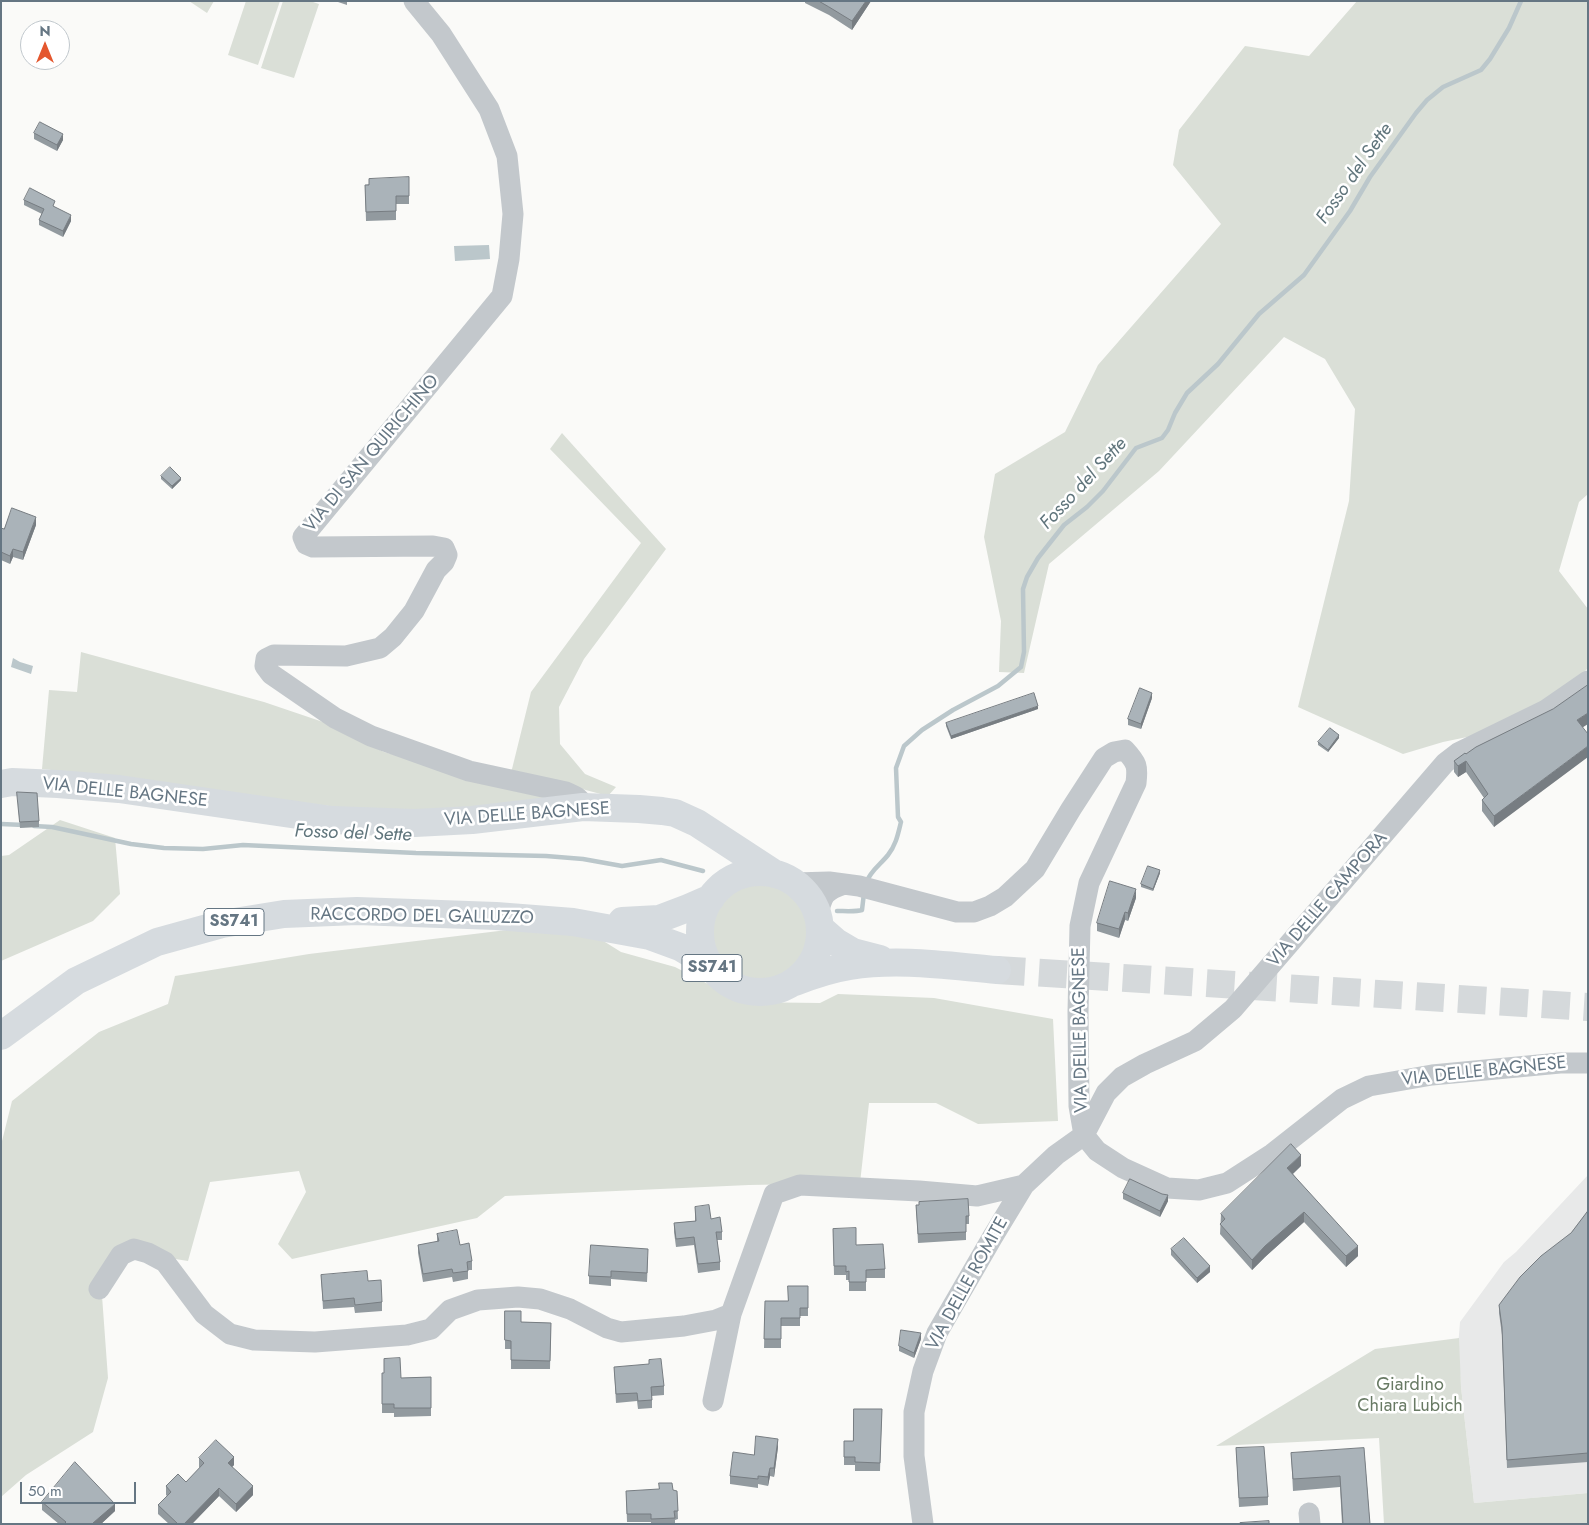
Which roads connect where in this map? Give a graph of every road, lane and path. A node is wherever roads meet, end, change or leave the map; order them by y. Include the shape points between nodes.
1 (414, 1) edge
2 (1588, 681) edge
3 (1, 784) edge
4 (583, 807) junction
5 (719, 838) junction
6 (785, 879) junction
7 (851, 885) junction
8 (716, 892) junction
9 (819, 921) junction
10 (573, 922) junction
11 (893, 962) junction
12 (710, 966) junction
13 (997, 970) tunnel mouth
14 (793, 982) junction
15 (1, 1036) edge
16 (1588, 1063) edge
17 (1084, 1135) junction
18 (1024, 1185) junction
19 (99, 1289) dead end
20 (731, 1314) junction
21 (713, 1402) dead end
22 (923, 1524) edge

1 - 4 street, VIA DI SAN QUIRICHINO via 441,34 489,110 507,156 513,214 502,296 303,537 306,544 313,547 433,546 444,548 447,555 414,611 380,648 346,656 274,655 266,659 265,666 271,674 335,718 371,736 469,771 566,792 581,800
2 - 17 street, VIA DELLE CAMPORA via 1546,710 1458,753 1445,763 1233,1009 1195,1041 1122,1077 1106,1093
3 - 4 main road, VIA DELLE BAGNESE via 49,783 118,789 332,820 415,823
4 - 5 main road, VIA DELLE BAGNESE via 639,808 675,813
5 - 6 main road, VIA DELLE BAGNESE
5 - 8 main road via 725,859
6 - 7 street, VIA DELLE BAGNESE
6 - 8 main road, SS741 via 753,873 740,876
6 - 9 main road, SS741 via 811,900
7 - 9 street via 830,888 825,893 820,901
7 - 17 street, VIA DELLE BAGNESE via 957,912 974,912 990,906 1005,897 1035,869 1104,758 1125,750 1134,759 1138,768 1136,783 1089,883 1080,926 1079,1106
8 - 10 main road, RACCORDO DEL GALLUZZO / SS741 via 659,919
8 - 12 main road, SS741 via 703,914 701,927 701,941
9 - 11 main road, SS741 via 836,942 853,952
9 - 14 main road, SS741 via 820,941 814,958
10 - 12 main road, RACCORDO DEL GALLUZZO / SS741 via 650,936 680,947
10 - 15 main road, RACCORDO DEL GALLUZZO / SS741 via 357,911 284,914 222,924 157,942 76,981
11 - 13 main road, SS741
11 - 14 main road, SS741 via 851,966
12 - 14 main road, SS741 via 721,977 742,989 776,990
16 - 17 street, VIA DELLE BAGNESE via 1432,1076 1369,1086 1342,1099 1272,1154 1227,1183 1199,1190 1167,1188 1123,1168 1097,1151
17 - 18 street, VIA DELLE ROMITE via 1056,1155
18 - 20 street via 977,1196 800,1185 774,1194
18 - 22 street, VIA DELLE ROMITE via 937,1333 923,1372 914,1412 914,1456
19 - 20 street via 121,1255 134,1250 148,1253 165,1262 204,1314 230,1334 254,1340 315,1342 407,1335 431,1329 450,1310 478,1300 518,1297 570,1309 621,1332 708,1322
20 - 21 street

